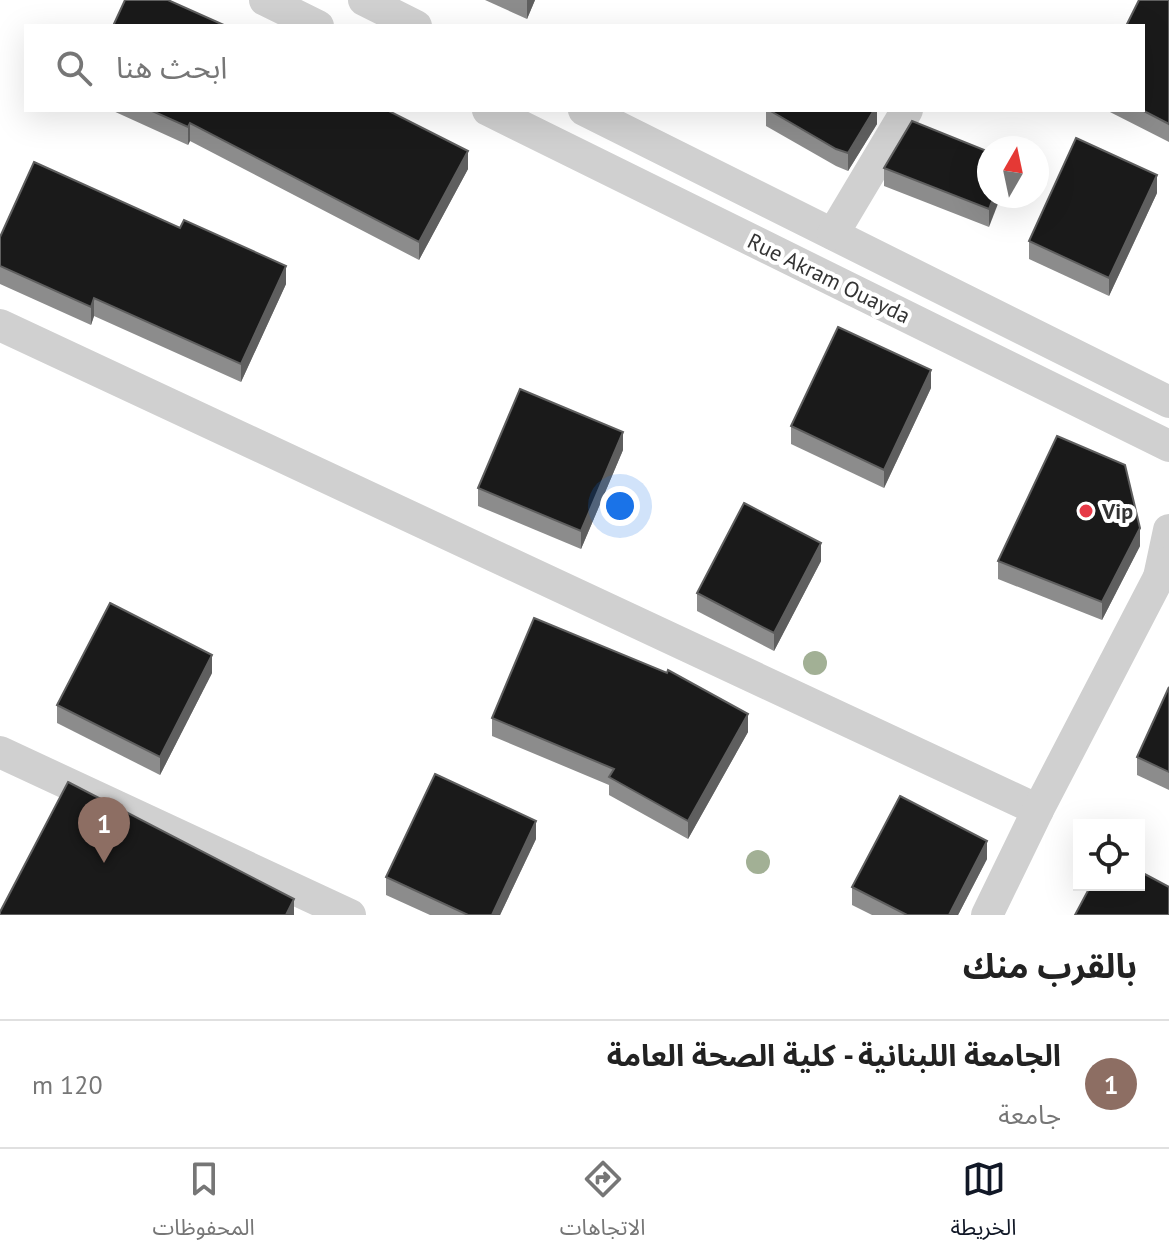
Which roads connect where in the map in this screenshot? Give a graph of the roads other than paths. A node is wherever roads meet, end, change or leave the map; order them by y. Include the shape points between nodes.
1 (265, 0) edge
2 (364, 0) edge
3 (314, 24) edge
4 (412, 24) edge
5 (492, 112) edge
6 (588, 112) edge
7 (906, 112) edge
8 (833, 234) junction
9 (0, 325) edge
10 (1169, 402) edge
11 (1169, 446) edge
12 (1169, 530) edge
13 (1164, 569) edge
14 (0, 752) edge
15 (1038, 810) junction
16 (350, 915) edge
17 (987, 915) edge

1 - 3 street
2 - 4 street
5 - 11 street, Rue Akram Ouayda
6 - 8 street, Rue Akram Ouayda
7 - 8 street
8 - 10 street, Rue Akram Ouayda
9 - 15 street
12 - 13 street
13 - 15 street
14 - 16 street
15 - 17 street

